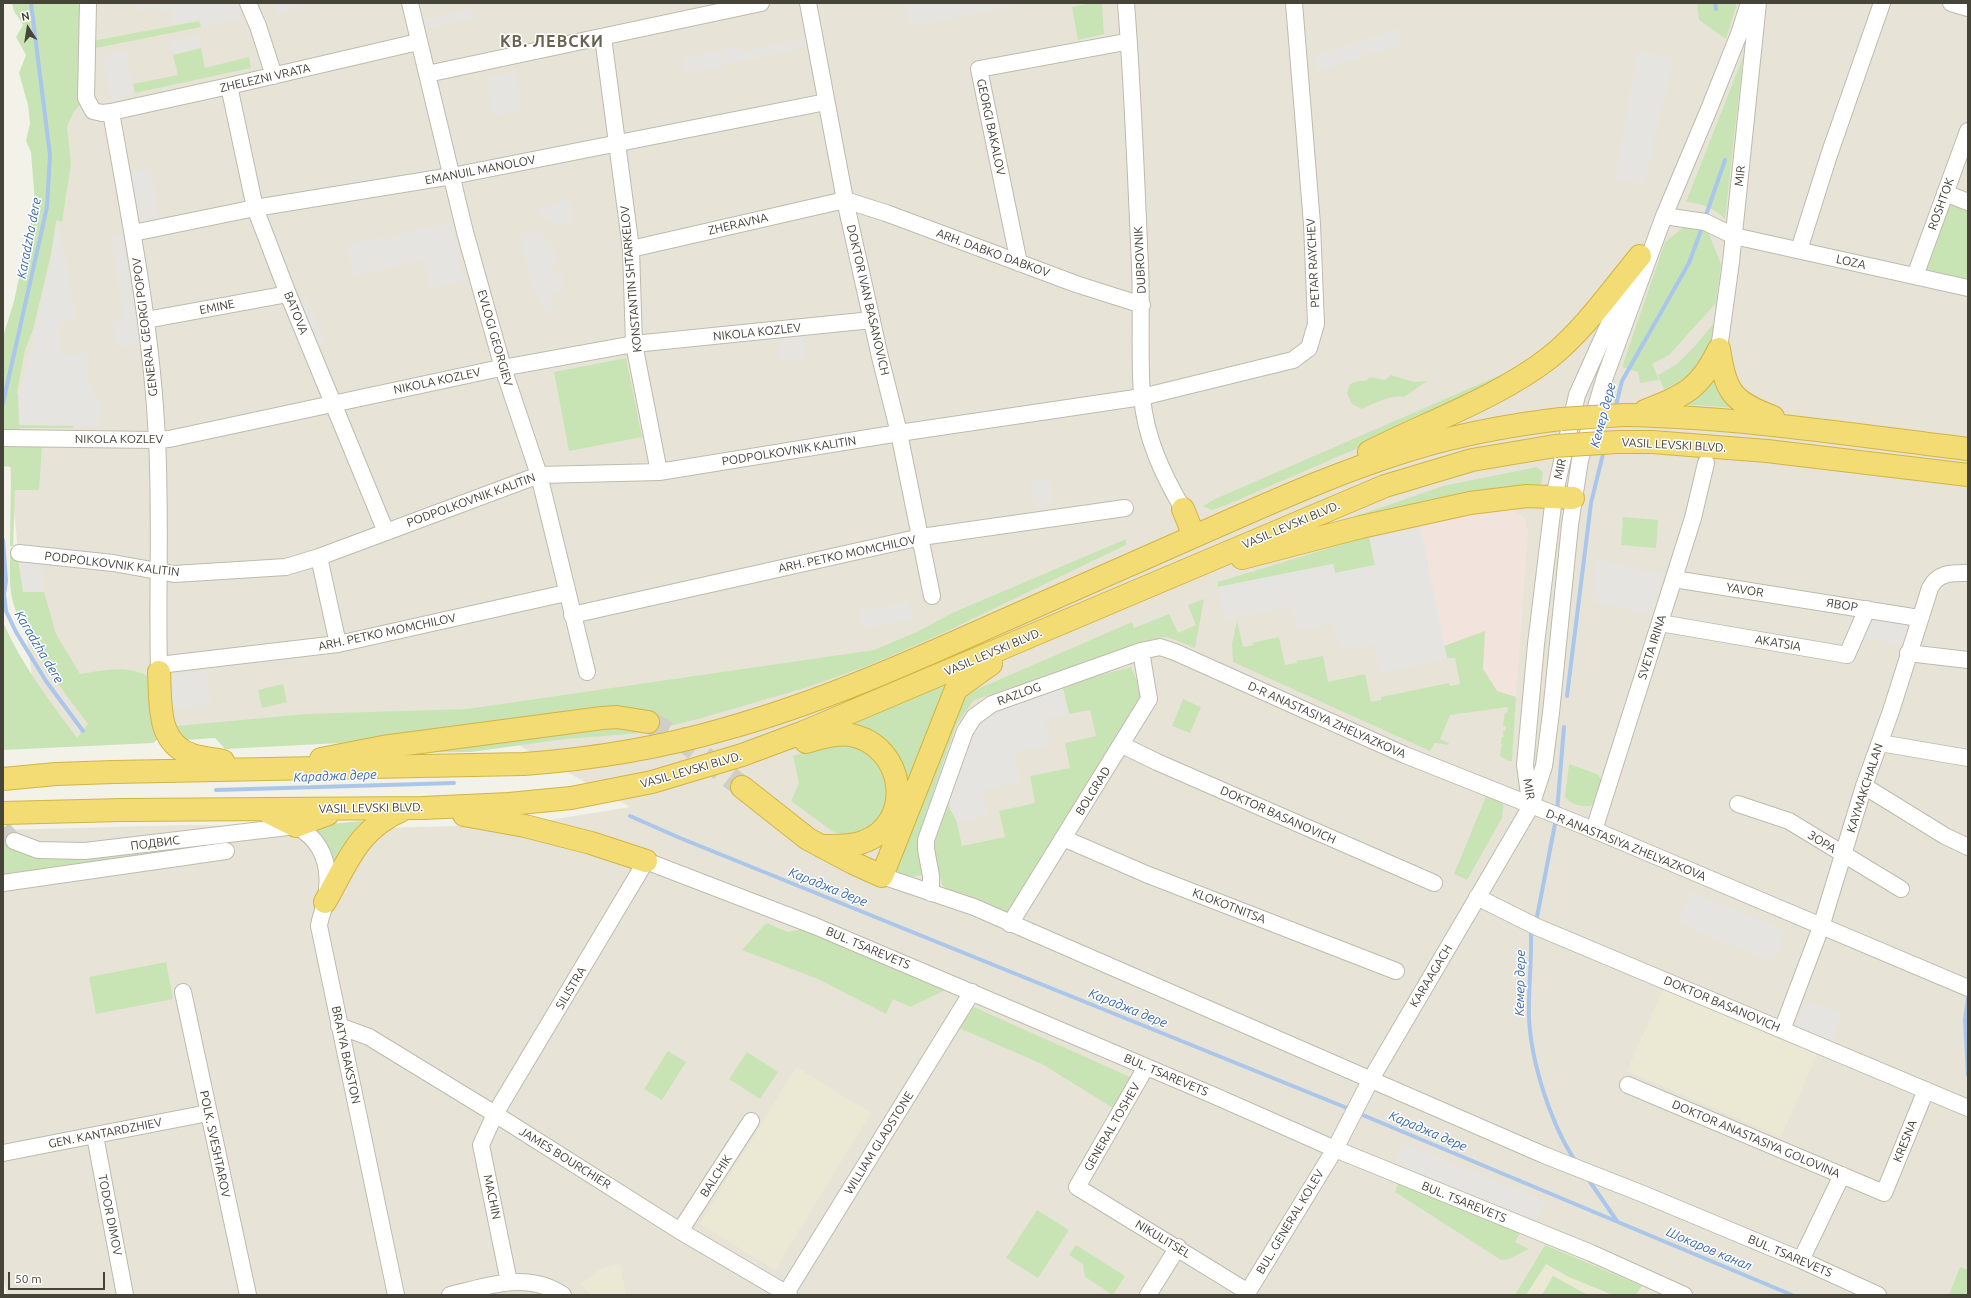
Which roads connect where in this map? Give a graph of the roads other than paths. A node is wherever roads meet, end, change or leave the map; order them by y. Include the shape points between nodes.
1 (88, 3) edge
2 (248, 3) edge
3 (410, 3) edge
4 (760, 3) edge
5 (808, 3) edge
6 (1126, 3) edge
7 (1294, 3) edge
8 (1749, 3) edge
9 (1758, 3) edge
10 (1882, 3) edge
11 (1951, 3) edge
12 (1968, 8) edge
13 (603, 37) junction
14 (418, 42) junction
15 (1129, 43) junction
16 (427, 74) junction
17 (274, 76) junction
18 (229, 86) junction
19 (826, 102) junction
20 (111, 112) junction
21 (1968, 132) edge
22 (618, 143) junction
23 (452, 176) junction
24 (1945, 193) junction
25 (845, 200) junction
26 (1968, 202) edge
27 (255, 208) junction
28 (1664, 216) junction
29 (133, 233) junction
30 (1734, 236) junction
31 (631, 249) junction
32 (1799, 250) junction
33 (1640, 256) junction
34 (1019, 263) junction
35 (1915, 276) junction
36 (1968, 288) edge
37 (288, 294) junction
38 (1142, 304) junction
39 (146, 320) junction
40 (872, 320) junction
41 (634, 344) junction
42 (1719, 349) junction
43 (503, 368) junction
44 (1142, 397) junction
45 (334, 404) junction
46 (1630, 415) junction
47 (1803, 428) junction
48 (899, 433) junction
49 (9, 438) edge
50 (157, 440) junction
51 (1968, 449) edge
52 (1708, 455) junction
53 (659, 472) junction
54 (538, 475) junction
55 (1968, 475) edge
56 (1564, 498) junction
57 (1269, 502) junction
58 (1125, 508) dead end
59 (1183, 509) joint
60 (386, 532) junction
61 (1194, 536) junction
62 (921, 538) junction
63 (19, 553) dead end
64 (319, 557) junction
65 (158, 570) junction
66 (1968, 573) edge
67 (1171, 576) junction
68 (1674, 579) junction
69 (566, 593) junction
70 (932, 596) dead end
71 (1867, 610) junction
72 (572, 615) junction
73 (1919, 618) junction
74 (1660, 623) junction
75 (1044, 631) junction
76 (338, 644) junction
77 (1141, 651) junction
78 (1175, 652) joint
79 (1908, 652) junction
80 (1968, 660) edge
81 (159, 669) junction
82 (587, 672) dead end
83 (648, 722) tunnel mouth
84 (1880, 743) junction
85 (1122, 745) junction
86 (742, 755) junction
87 (1968, 758) edge
88 (266, 769) junction
89 (3, 779) edge
90 (1864, 786) junction
91 (742, 787) tunnel mouth
92 (1738, 804) dead end
93 (1531, 806) junction
94 (415, 808) junction
95 (259, 809) junction
96 (343, 809) junction
97 (3, 813) edge
98 (296, 826) junction
99 (1594, 830) junction
100 (1063, 838) junction
101 (14, 841) tunnel mouth
102 (819, 846) junction
103 (1968, 847) edge
104 (226, 851) dead end
105 (1843, 855) junction
106 (646, 861) junction
107 (882, 876) junction
108 (3, 883) edge
109 (1434, 883) dead end
110 (1901, 889) dead end
111 (931, 893) junction
112 (1477, 897) junction
113 (325, 902) junction
114 (1010, 924) junction
115 (1821, 927) junction
116 (1396, 971) dead end
117 (1964, 987) edge
118 (182, 992) dead end
119 (972, 992) junction
120 (339, 1026) junction
121 (1782, 1030) junction
122 (1146, 1067) junction
123 (1371, 1079) junction
124 (1628, 1085) dead end
125 (1926, 1090) junction
126 (1967, 1107) edge
127 (208, 1113) junction
128 (496, 1114) junction
129 (751, 1121) dead end
130 (95, 1136) junction
131 (1338, 1143) junction
132 (3, 1153) edge
133 (1842, 1174) junction
134 (1077, 1187) joint
135 (1884, 1193) joint
136 (680, 1231) junction
137 (1178, 1247) junction
138 (1801, 1260) junction
139 (509, 1282) junction
140 (1247, 1293) edge
141 (125, 1295) edge
142 (248, 1295) edge
143 (396, 1295) edge
144 (450, 1295) edge
145 (563, 1295) edge
146 (785, 1295) edge
147 (1148, 1295) edge
148 (1684, 1295) edge
149 (1878, 1295) edge

1 - 20 street via 86,98 93,111
2 - 17 street
3 - 14 street, EVLOGI GEORGIEV
4 - 13 street
5 - 19 street, DOKTOR IVAN BASANOVICH
6 - 15 street, DUBROVNIK
7 - 44 street, PETAR RAYCHEV via 1312,224 1316,324 1313,339 1309,348 1293,360
8 - 28 street, MIR via 1739,34
9 - 30 street, MIR
10 - 32 street
11 - 12 street
13 - 16 street
13 - 22 street, KONSTANTIN SHTARKELOV
14 - 16 street, EVLOGI GEORGIEV
14 - 17 street, ZHELEZNI VRATA
15 - 34 street, GEORGI BAKALOV via 979,69
15 - 38 street, DUBROVNIK
16 - 23 street, EVLOGI GEORGIEV
17 - 18 street, ZHELEZNI VRATA
18 - 20 street, ZHELEZNI VRATA
18 - 27 street, BATOVA
19 - 22 street, EMANUIL MANOLOV
19 - 25 street, DOKTOR IVAN BASANOVICH
20 - 29 street, GENERAL GEORGI POPOV
21 - 24 street, ROSHTOK
22 - 23 street, EMANUIL MANOLOV
22 - 31 street, KONSTANTIN SHTARKELOV
23 - 27 street, EMANUIL MANOLOV
23 - 43 street, EVLOGI GEORGIEV
24 - 26 street
24 - 35 street, ROSHTOK
25 - 31 street, ZHERAVNA
25 - 34 street, ARH. DABKO DABKOV
25 - 40 street, DOKTOR IVAN BASANOVICH
27 - 29 street, EMANUIL MANOLOV
27 - 37 street, BATOVA
28 - 30 street, LOZA via 1705,222
28 - 33 street, MIR
28 - 56 street, MIR via 1605,377 1580,460
29 - 39 street, GENERAL GEORGI POPOV
30 - 32 street, LOZA
30 - 42 street, MIR
31 - 41 street, KONSTANTIN SHTARKELOV
32 - 35 street, LOZA
33 - 56 street, MIR via 1577,395
33 - 57 highway via 1584,324 1548,358 1522,377
34 - 38 street, ARH. DABKO DABKOV
35 - 36 street, LOZA
37 - 39 street, EMINE
37 - 45 street, BATOVA
38 - 44 street, DUBROVNIK
39 - 50 street, GENERAL GEORGI POPOV
40 - 41 street, NIKOLA KOZLEV
40 - 48 street, DOKTOR IVAN BASANOVICH
41 - 43 street, NIKOLA KOZLEV
41 - 53 street, KONSTANTIN SHTARKELOV
42 - 46 highway via 1704,376 1689,391 1675,399
42 - 47 highway via 1726,381 1741,402 1754,410
43 - 45 street, NIKOLA KOZLEV
43 - 54 street, EVLOGI GEORGIEV
44 - 48 street, PODPOLKOVNIK KALITIN
44 - 59 street, DUBROVNIK via 1159,464
45 - 50 street, NIKOLA KOZLEV
45 - 60 street, BATOVA
46 - 47 highway, VASIL LEVSKI BLVD. via 1720,418
46 - 57 highway, VASIL LEVSKI BLVD., bridge via 1561,419 1501,427 1435,442
47 - 51 highway, VASIL LEVSKI BLVD.
48 - 53 street, PODPOLKOVNIK KALITIN
48 - 62 street, DOKTOR IVAN BASANOVICH
49 - 50 street, NIKOLA KOZLEV
50 - 65 street, GENERAL GEORGI POPOV
52 - 55 highway, VASIL LEVSKI BLVD. via 1786,452
52 - 67 highway, VASIL LEVSKI BLVD., bridge via 1617,442 1555,446 1472,460 1385,486
52 - 68 street, SVETA IRINA via 1694,518
53 - 54 street, PODPOLKOVNIK KALITIN
54 - 60 street, PODPOLKOVNIK KALITIN
54 - 69 street, EVLOGI GEORGIEV
56 - 67 highway via 1512,498 1442,508
56 - 93 street, MIR via 1551,713 1544,766
56 - 93 street, MIR via 1536,644 1525,765
57 - 61 highway, VASIL LEVSKI BLVD.
58 - 62 street, ARH. PETKO MOMCHILOV
59 - 61 highway
60 - 64 street, PODPOLKOVNIK KALITIN
61 - 88 highway, VASIL LEVSKI BLVD. via 844,690 722,730 616,753 556,761 495,765
62 - 70 street, DOKTOR IVAN BASANOVICH
62 - 72 street, ARH. PETKO MOMCHILOV
63 - 65 street, PODPOLKOVNIK KALITIN
64 - 65 street, PODPOLKOVNIK KALITIN via 277,568 174,574
64 - 76 street
65 - 81 street, GENERAL GEORGI POPOV
66 - 73 street, KAYMAKCHALAN via 1946,574 1933,580
67 - 75 highway, VASIL LEVSKI BLVD.
68 - 71 street, YAVOR
68 - 74 street, SVETA IRINA
69 - 72 street, EVLOGI GEORGIEV
69 - 76 street, ARH. PETKO MOMCHILOV
71 - 73 street, YAVOR
71 - 74 street, AKATSIA via 1847,655
72 - 82 street, EVLOGI GEORGIEV
73 - 79 street, KAYMAKCHALAN
74 - 99 street, SVETA IRINA
75 - 86 highway, VASIL LEVSKI BLVD. via 811,729
75 - 107 highway via 969,678 956,689
76 - 81 street, ARH. PETKO MOMCHILOV
77 - 78 street, RAZLOG via 1160,647
77 - 85 street, BOLGRAD via 1149,699
77 - 111 street, RAZLOG via 992,704 974,717 965,731 926,840
78 - 93 street, D-R ANASTASIYA ZHELYAZKOVA via 1376,743
79 - 80 street
79 - 84 street, KAYMAKCHALAN
81 - 88 highway via 164,726 169,739 175,745 192,755
83 - 88 highway via 616,717 602,718 366,749
84 - 87 street
84 - 90 street, KAYMAKCHALAN
85 - 100 street, BOLGRAD
85 - 109 street, DOKTOR BASANOVICH
86 - 94 highway, VASIL LEVSKI BLVD. via 652,782 593,794 509,804
86 - 102 highway via 843,735 868,742 884,754 897,781 898,794 888,824 873,838 864,842 845,846
88 - 89 highway, VASIL LEVSKI BLVD. via 56,774
90 - 103 street via 1945,836
90 - 105 street, KAYMAKCHALAN
91 - 102 highway
92 - 105 street, ЗОРА via 1789,821
93 - 99 street, D-R ANASTASIYA ZHELYAZKOVA
93 - 112 street, KARAAGACH
94 - 96 highway, VASIL LEVSKI BLVD.
94 - 106 highway via 525,826 591,843
94 - 113 highway via 380,822 366,834
95 - 96 highway, VASIL LEVSKI BLVD.
95 - 97 highway, VASIL LEVSKI BLVD.
95 - 98 highway
96 - 98 highway
98 - 101 street, ПОДВИС via 85,851 38,850
98 - 113 street, BRATYA BAKSTON via 312,837 321,849 327,873
99 - 115 street, D-R ANASTASIYA ZHELYAZKOVA
100 - 114 street, BOLGRAD
100 - 116 street, KLOKOTNITSA via 1146,874
102 - 107 highway
104 - 108 street
105 - 110 street, ЗОРА
105 - 115 street, KAYMAKCHALAN
106 - 119 street, BUL. TSAREVETS via 815,926
106 - 128 street, SILISTRA
107 - 111 street, BUL. TSAREVETS
111 - 114 street, BUL. TSAREVETS via 974,907
112 - 121 street, DOKTOR BASANOVICH via 1532,925
112 - 123 street, KARAAGACH
113 - 120 street, BRATYA BAKSTON via 319,926
114 - 123 street, BUL. TSAREVETS
115 - 117 street, D-R ANASTASIYA ZHELYAZKOVA
115 - 121 street, KAYMAKCHALAN
118 - 127 street, POLK. SVESHTAROV
119 - 122 street, BUL. TSAREVETS
119 - 146 street, WILLIAM GLADSTONE
120 - 128 street, JAMES BOURCHIER via 369,1037
120 - 143 street, BRATYA BAKSTON
121 - 125 street, DOKTOR BASANOVICH
122 - 131 street, BUL. TSAREVETS
122 - 134 street, GENERAL TOSHEV
123 - 131 street, KARAAGACH
123 - 138 street, BUL. TSAREVETS via 1558,1161
124 - 133 street, DOKTOR ANASTASIYA GOLOVINA
125 - 126 street, DOKTOR BASANOVICH
125 - 135 street, KRESNA
127 - 130 street, GEN. KANTARDZHIEV
127 - 142 street, POLK. SVESHTAROV
128 - 136 street, JAMES BOURCHIER
128 - 139 street, MACHIN via 481,1145
129 - 136 street, BALCHIK
130 - 132 street, GEN. KANTARDZHIEV
130 - 141 street, TODOR DIMOV
131 - 140 street, BUL. GENERAL KOLEV
131 - 148 street, BUL. TSAREVETS
133 - 135 street, DOKTOR ANASTASIYA GOLOVINA
133 - 138 street
134 - 137 street, NIKULITSEL
136 - 146 street, JAMES BOURCHIER
137 - 140 street, NIKULITSEL
137 - 147 street
138 - 149 street, BUL. TSAREVETS
139 - 144 street
139 - 145 street via 543,1284

